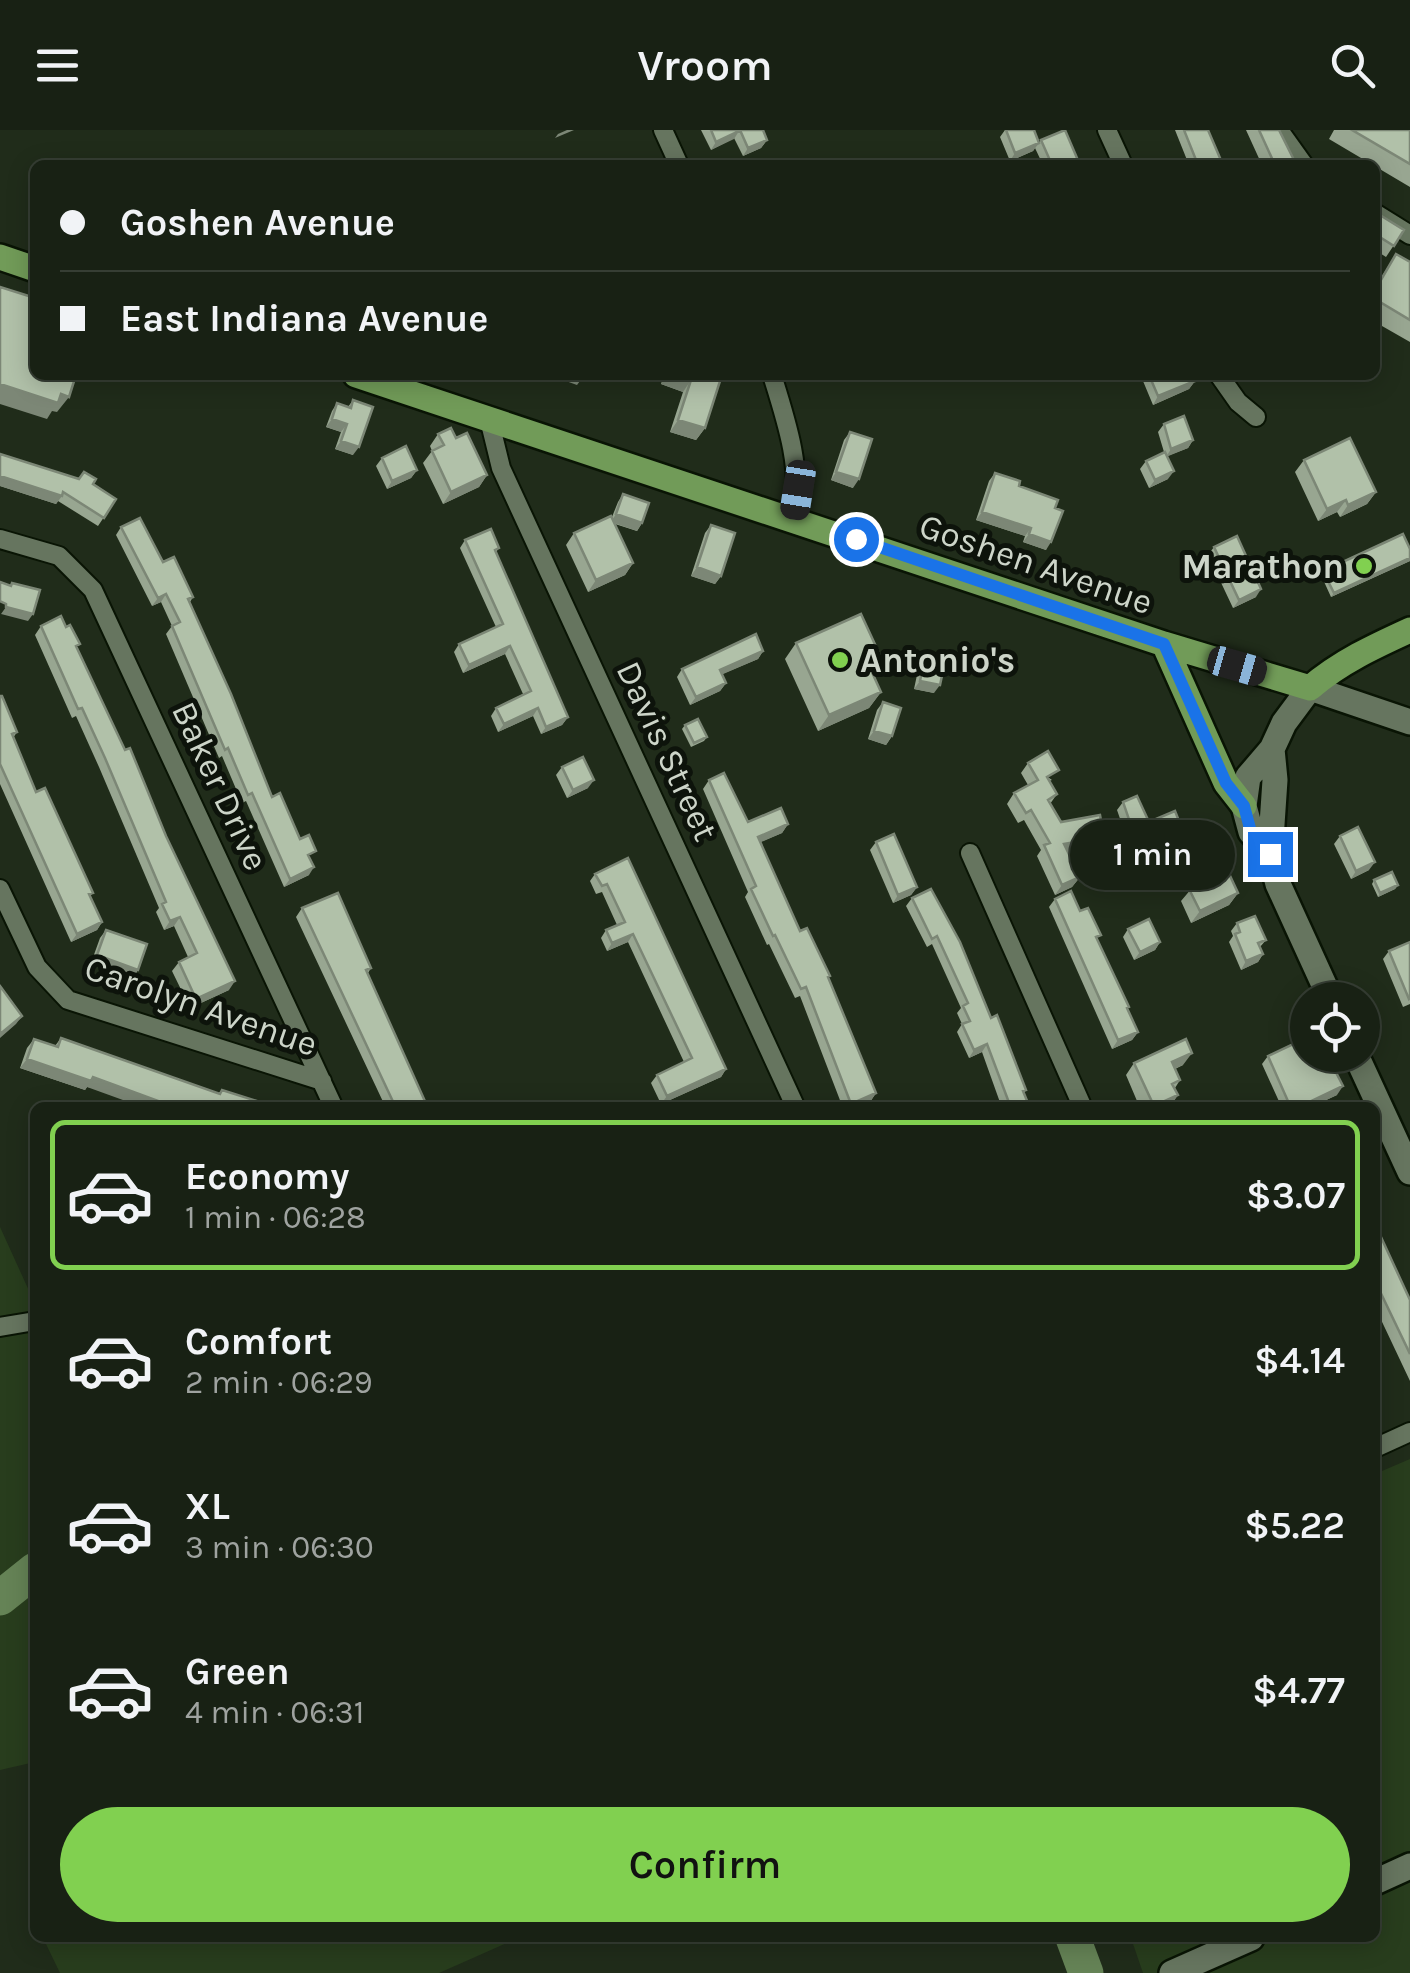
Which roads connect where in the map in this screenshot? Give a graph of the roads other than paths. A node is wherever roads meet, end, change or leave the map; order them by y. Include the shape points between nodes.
1 (663, 130) edge
2 (1107, 130) edge
3 (1279, 130) edge
4 (677, 160) edge
5 (1121, 160) edge
6 (1300, 160) edge
7 (1380, 216) edge
8 (1410, 235) edge
9 (0, 258) edge
10 (30, 267) edge
11 (371, 380) edge
12 (773, 380) edge
13 (1223, 380) edge
14 (1256, 417) dead end
15 (489, 419) junction
16 (794, 518) junction
17 (0, 539) edge
18 (1410, 630) edge
19 (1164, 644) junction
20 (1310, 688) junction
21 (1410, 722) edge
22 (1272, 749) junction
23 (1244, 806) junction
24 (970, 854) dead end
25 (1270, 854) junction
26 (0, 888) edge
27 (1323, 982) edge
28 (1364, 1072) edge
29 (322, 1081) junction
30 (331, 1102) edge
31 (793, 1102) edge
32 (1081, 1102) edge
33 (1378, 1102) edge
34 (1380, 1107) edge
35 (1410, 1172) edge
36 (30, 1322) edge
37 (0, 1327) edge
38 (1410, 1432) edge
39 (1380, 1446) edge
40 (1410, 1866) edge
41 (1380, 1880) edge
42 (1241, 1942) edge
43 (1172, 1973) edge

1 - 4 street
2 - 5 street
3 - 6 street
7 - 8 street
9 - 10 main road
11 - 15 main road, Goshen Avenue
12 - 16 street via 795,459
13 - 14 street
15 - 16 main road, Goshen Avenue
15 - 31 street, Davis Street via 501,468
16 - 19 main road, Goshen Avenue
17 - 29 street, Baker Drive via 60,556 92,590
18 - 20 main road via 1341,664
19 - 20 main road, Goshen Avenue
19 - 23 main road via 1226,783
20 - 21 street, Goshen Avenue
20 - 22 street
22 - 23 street via 1248,778
22 - 25 street
23 - 25 street via 1251,832
24 - 32 street
25 - 27 street
26 - 29 street, Carolyn Avenue via 37,967 68,1000
28 - 33 street
29 - 30 street, Baker Drive
34 - 35 street
36 - 37 street
38 - 39 street
40 - 41 street
42 - 43 street

